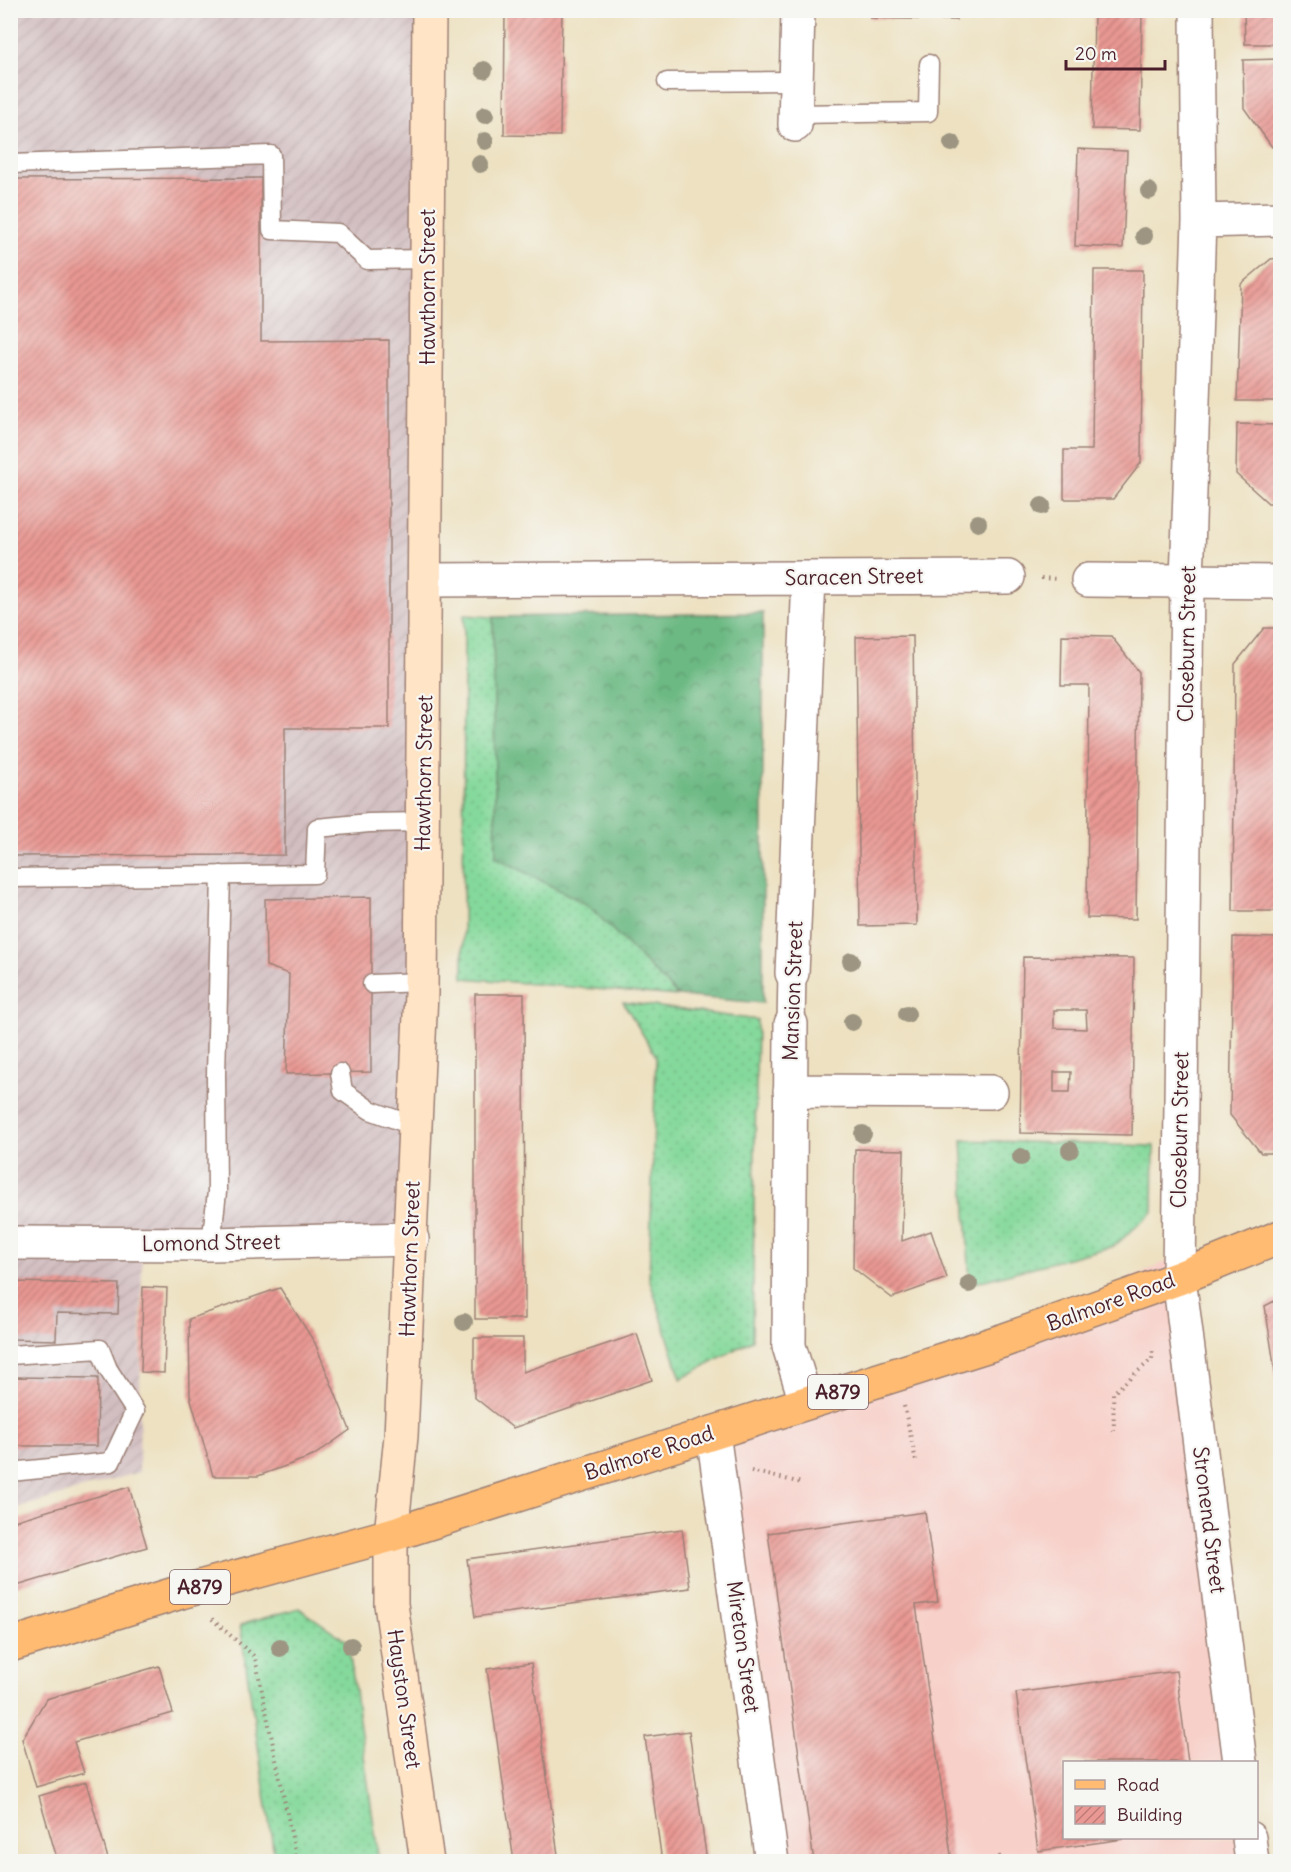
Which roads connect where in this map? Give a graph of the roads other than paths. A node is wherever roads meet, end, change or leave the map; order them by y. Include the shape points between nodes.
1 (429, 10) edge
2 (798, 10) edge
3 (1197, 10) edge
4 (929, 64) dead end
5 (796, 81) junction
6 (667, 82) dead end
7 (795, 119) joint
8 (10, 164) edge
9 (1281, 219) edge
10 (1199, 221) junction
11 (428, 259) junction
12 (1008, 577) road end
13 (809, 578) junction
14 (427, 580) junction
15 (1088, 580) road end
16 (1187, 581) junction
17 (1281, 582) edge
18 (423, 822) junction
19 (221, 875) junction
20 (10, 878) edge
21 (792, 973) joint
22 (421, 982) junction
23 (372, 984) dead end
24 (791, 1024) joint
25 (340, 1073) dead end
26 (790, 1091) junction
27 (991, 1092) dead end
28 (414, 1126) junction
29 (1281, 1237) edge
30 (412, 1239) junction
31 (10, 1243) edge
32 (211, 1244) junction
33 (1179, 1278) junction
34 (10, 1355) edge
35 (806, 1402) junction
36 (716, 1448) junction
37 (10, 1472) edge
38 (391, 1535) junction
39 (10, 1645) edge
40 (1240, 1761) edge
41 (1249, 1839) edge
42 (427, 1862) edge
43 (772, 1862) edge
44 (1252, 1862) edge

1 - 11 main road, Hawthorn Street
2 - 5 street
3 - 10 street, Closeburn Street
4 - 7 lane via 928,112
5 - 6 lane
5 - 7 street
8 - 11 lane via 271,155 272,230 338,233 367,260
9 - 10 street
10 - 16 street, Closeburn Street
11 - 14 main road, Hawthorn Street
12 - 13 street, Saracen Street
13 - 14 street, Saracen Street
13 - 21 street, Mansion Street
14 - 18 main road, Hawthorn Street
15 - 16 street
16 - 17 street
16 - 33 street, Closeburn Street
18 - 19 lane via 317,828 315,874
18 - 22 main road, Hawthorn Street
19 - 20 lane
19 - 32 lane via 217,1192
21 - 24 street, Mansion Street
22 - 23 lane
22 - 28 main road, Hawthorn Street
24 - 26 street, Mansion Street
25 - 28 lane via 343,1091 370,1110
26 - 27 street
26 - 35 street, Mansion Street via 789,1346
28 - 30 main road, Hawthorn Street
29 - 33 main road, Balmore Road / A879
30 - 32 street, Lomond Street
30 - 38 main road, Hawthorn Street
31 - 32 street, Lomond Street
33 - 35 main road, Balmore Road / A879 via 1002,1341
33 - 40 street, Stronend Street
34 - 37 lane via 100,1349 135,1411 111,1462
35 - 36 main road, Balmore Road / A879
36 - 38 main road, Balmore Road / A879
36 - 43 street, Mireton Street
38 - 39 main road, Balmore Road / A879 via 181,1592
38 - 42 main road, Hayston Street via 391,1604
41 - 44 street

